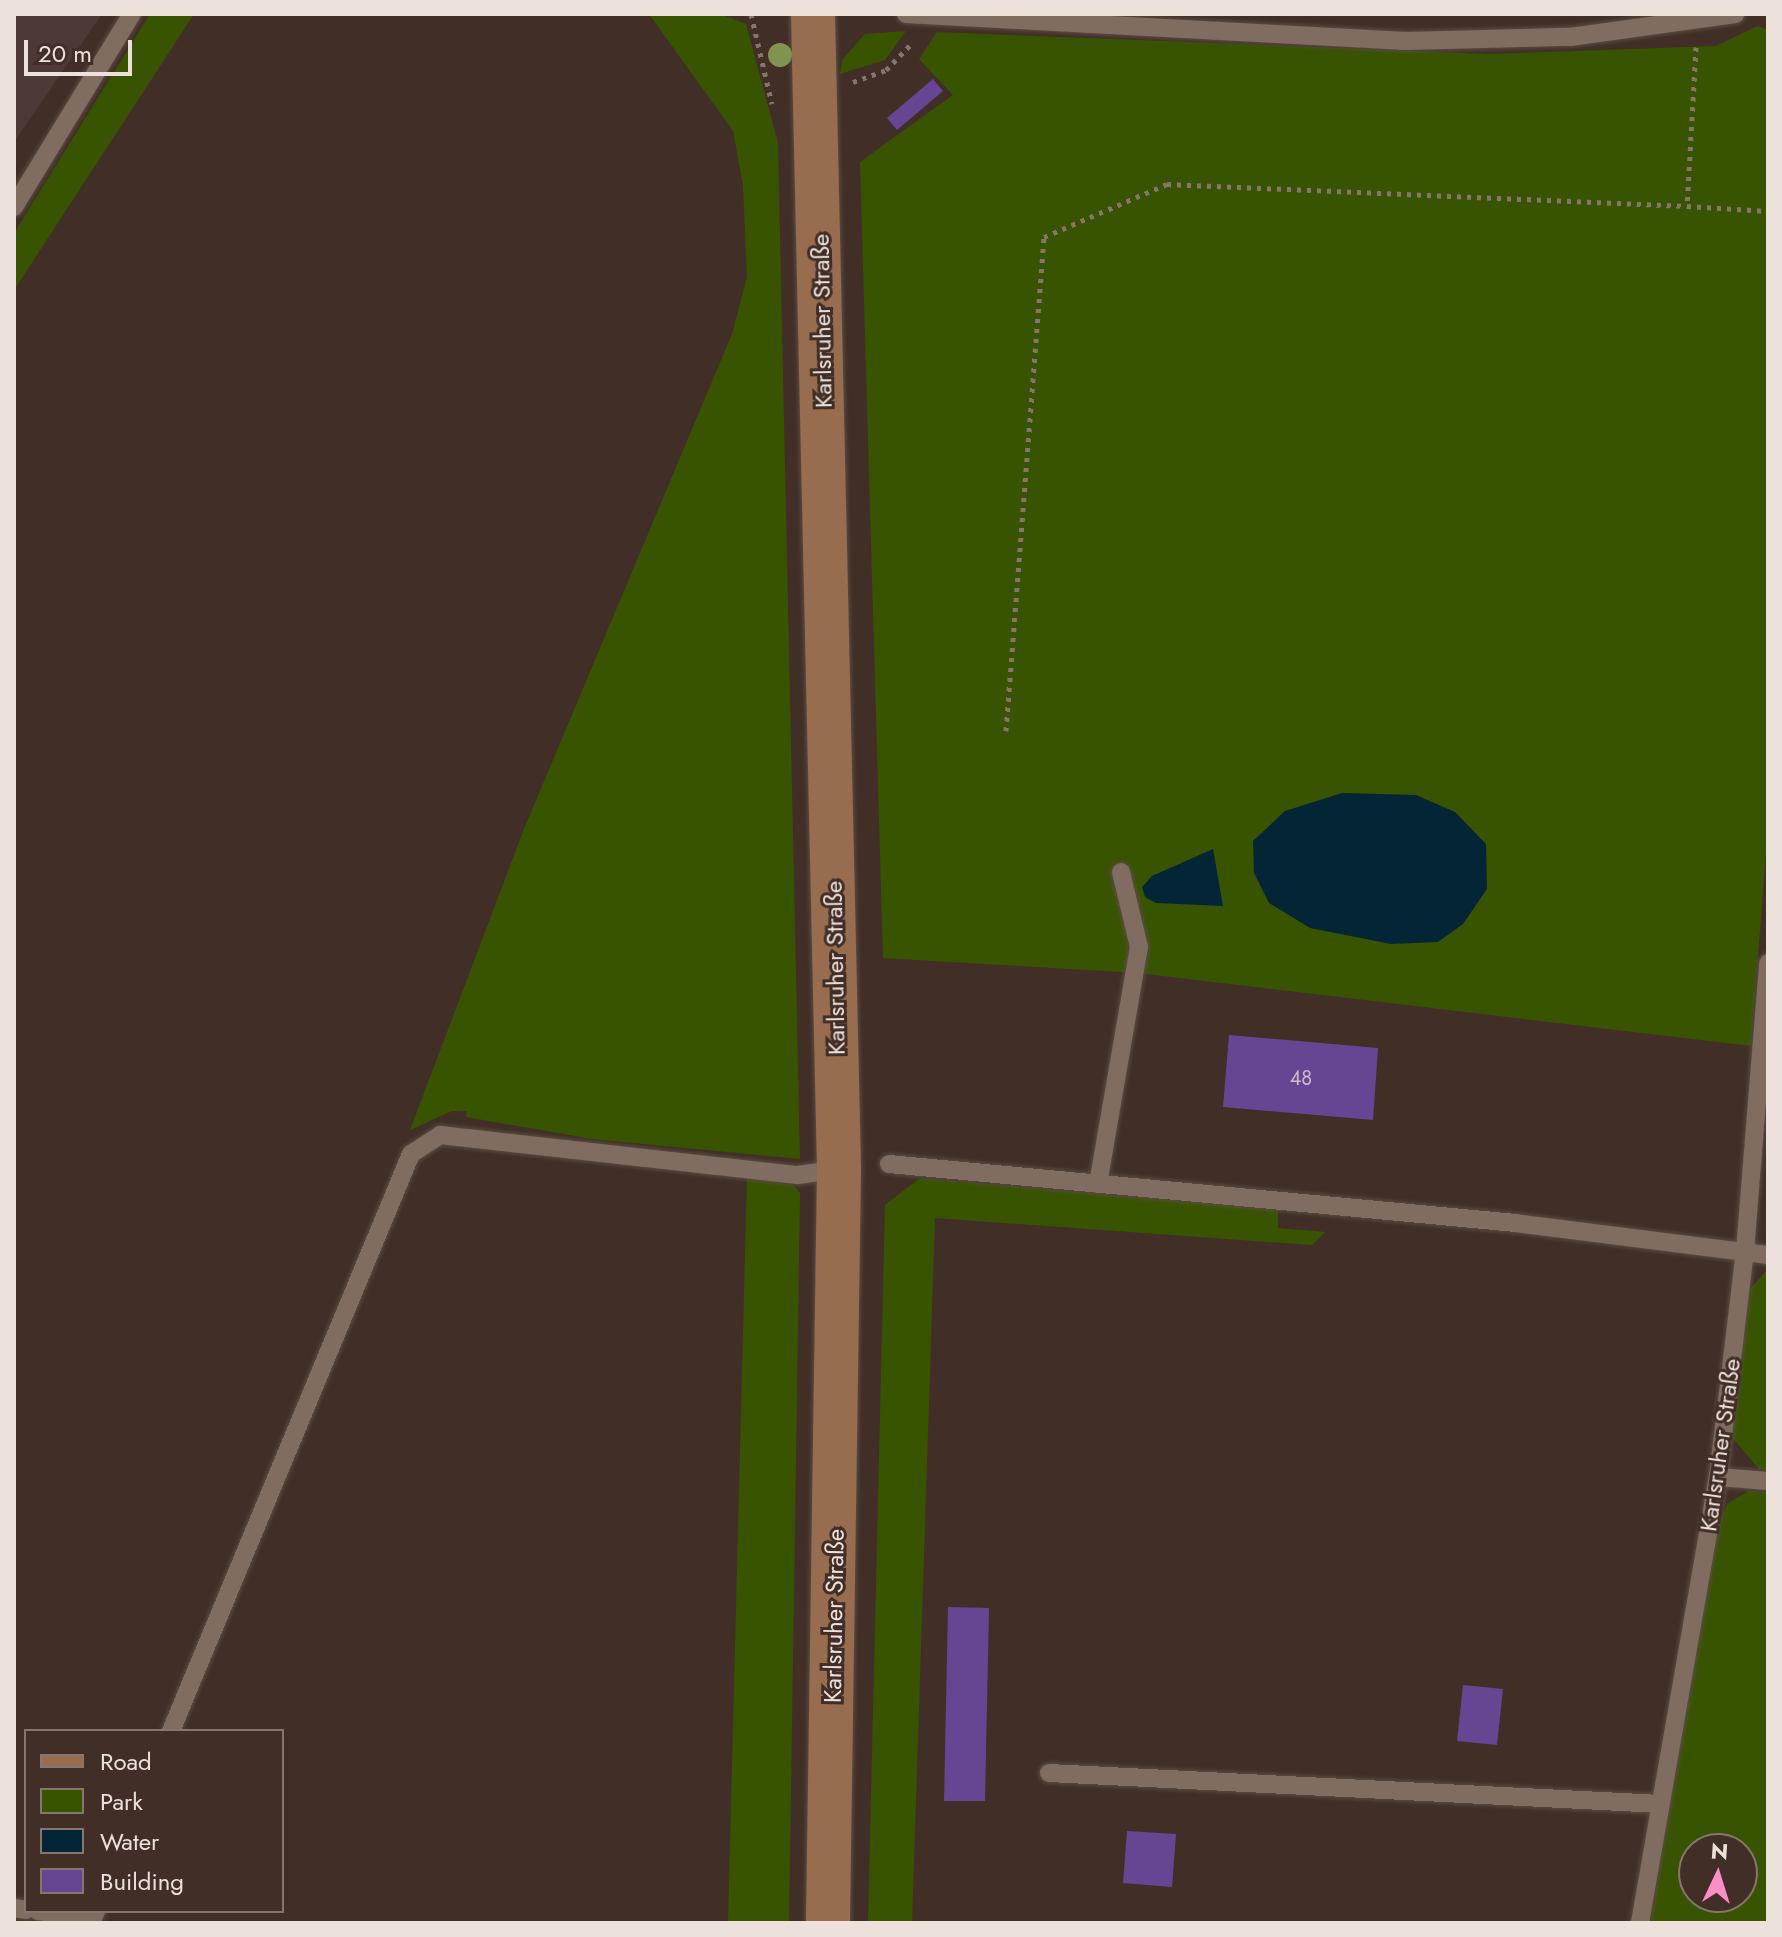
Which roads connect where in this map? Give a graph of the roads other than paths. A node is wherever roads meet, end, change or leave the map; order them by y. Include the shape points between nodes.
1 (132, 14) edge
2 (813, 14) edge
3 (906, 14) edge
4 (1735, 14) edge
5 (927, 15) edge
6 (14, 207) edge
7 (1121, 872) dead end
8 (1768, 963) edge
9 (889, 1164) dead end
10 (839, 1169) junction
11 (1098, 1184) junction
12 (1745, 1251) junction
13 (1768, 1255) edge
14 (1718, 1477) junction
15 (1768, 1481) edge
16 (172, 1729) edge
17 (1049, 1773) dead end
18 (1660, 1804) junction
19 (54, 1913) edge
20 (95, 1913) edge
21 (828, 1923) edge
22 (1640, 1923) edge

1 - 6 lane
2 - 10 main road, Karlsruher Straße
3 - 5 lane
4 - 5 lane via 1570,37 1401,41
7 - 11 lane via 1139,947
8 - 12 lane, Karlsruher Straße
9 - 11 lane
10 - 16 lane via 798,1175 440,1135 411,1154
10 - 21 main road, Karlsruher Straße
11 - 12 lane via 1515,1223
12 - 13 lane
12 - 14 lane, Karlsruher Straße
14 - 15 lane
14 - 18 lane, Karlsruher Straße
17 - 18 lane
18 - 22 lane, Karlsruher Straße
19 - 20 lane via 93,1918

